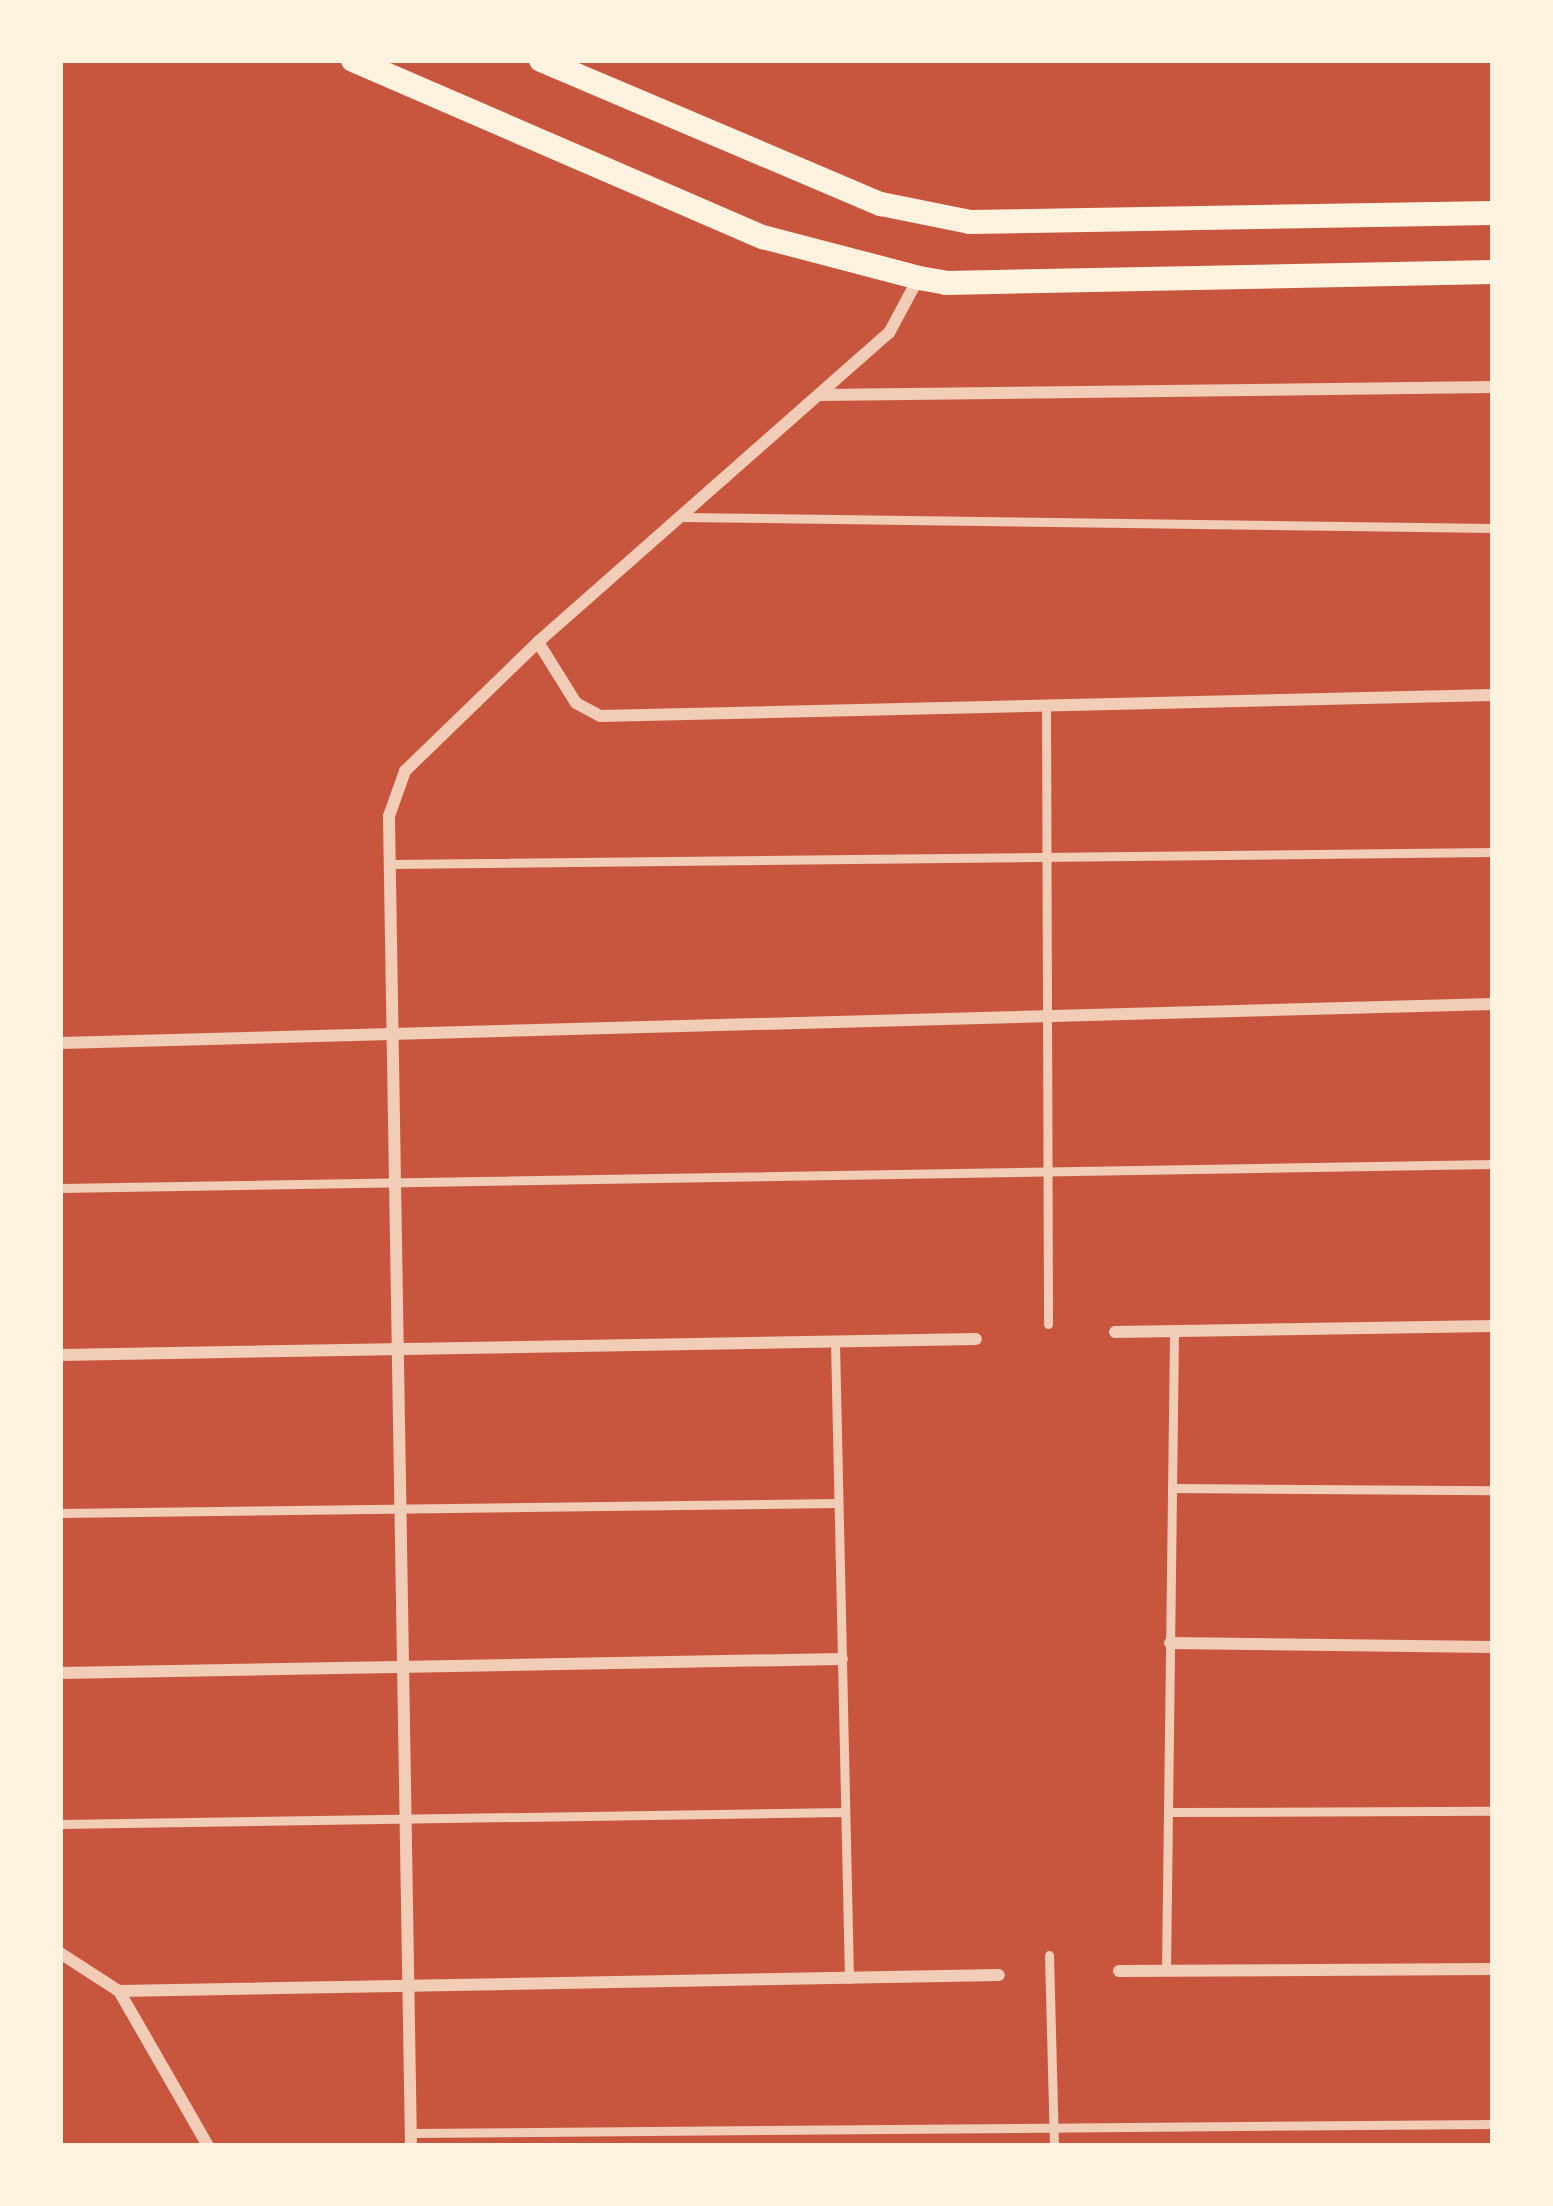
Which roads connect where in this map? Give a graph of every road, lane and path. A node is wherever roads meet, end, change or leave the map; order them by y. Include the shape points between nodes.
1 (353, 60) edge
2 (541, 60) edge
3 (1493, 213) edge
4 (1493, 272) edge
5 (919, 278) junction
6 (1493, 387) edge
7 (819, 395) junction
8 (681, 517) junction
9 (1493, 528) edge
10 (538, 642) junction
11 (1493, 695) edge
12 (1046, 706) junction
13 (1493, 852) edge
14 (1046, 855) junction
15 (390, 864) junction
16 (1493, 1004) edge
17 (1047, 1016) junction
18 (393, 1033) junction
19 (60, 1043) edge
20 (1493, 1164) edge
21 (1048, 1172) junction
22 (395, 1185) junction
23 (60, 1187) edge
24 (1048, 1324) dead end
25 (1493, 1326) edge
26 (1174, 1330) junction
27 (1115, 1332) dead end
28 (976, 1339) dead end
29 (835, 1342) junction
30 (398, 1352) junction
31 (60, 1355) edge
32 (1172, 1488) junction
33 (1493, 1490) edge
34 (838, 1503) junction
35 (401, 1511) junction
36 (60, 1513) edge
37 (1170, 1643) junction
38 (1493, 1647) edge
39 (842, 1659) junction
40 (402, 1668) junction
41 (60, 1673) edge
42 (1493, 1811) edge
43 (845, 1812) junction
44 (1168, 1812) junction
45 (406, 1821) junction
46 (60, 1824) edge
47 (60, 1953) edge
48 (1049, 1955) dead end
49 (1493, 1969) edge
50 (1119, 1971) dead end
51 (1166, 1971) junction
52 (999, 1975) dead end
53 (849, 1979) junction
54 (407, 1984) junction
55 (119, 1990) junction
56 (1493, 2124) edge
57 (1054, 2127) junction
58 (411, 2139) edge
59 (208, 2146) edge
60 (1054, 2146) edge

1 - 5 main road via 763,237
2 - 3 main road via 880,204 970,221
4 - 5 main road
5 - 7 street via 889,333
6 - 7 street
7 - 8 street
8 - 9 lane
8 - 10 street
10 - 12 street via 582,710 600,716
10 - 15 street via 404,771 389,816
11 - 12 street
12 - 14 lane
13 - 14 lane
14 - 15 lane
14 - 17 lane
15 - 18 street
16 - 17 street
17 - 18 street
17 - 21 lane
18 - 19 street
18 - 22 street
20 - 21 lane
21 - 22 lane
21 - 24 lane
22 - 23 lane
22 - 30 street
25 - 26 street
26 - 27 street
26 - 32 lane
28 - 29 street
29 - 30 street
29 - 34 lane
30 - 31 street
30 - 35 street
32 - 33 lane
32 - 37 lane
34 - 35 lane
34 - 39 lane
35 - 36 lane
35 - 40 street
37 - 38 street
37 - 44 lane
39 - 40 street
39 - 43 lane
40 - 41 street
40 - 45 street
42 - 44 lane
43 - 45 lane
43 - 53 lane
44 - 51 lane
45 - 46 lane
45 - 54 street
47 - 55 street
48 - 57 lane
49 - 51 street
50 - 51 street
52 - 53 street
53 - 54 street
54 - 55 street
54 - 58 street
55 - 59 street
56 - 57 lane
57 - 58 lane
57 - 60 lane

